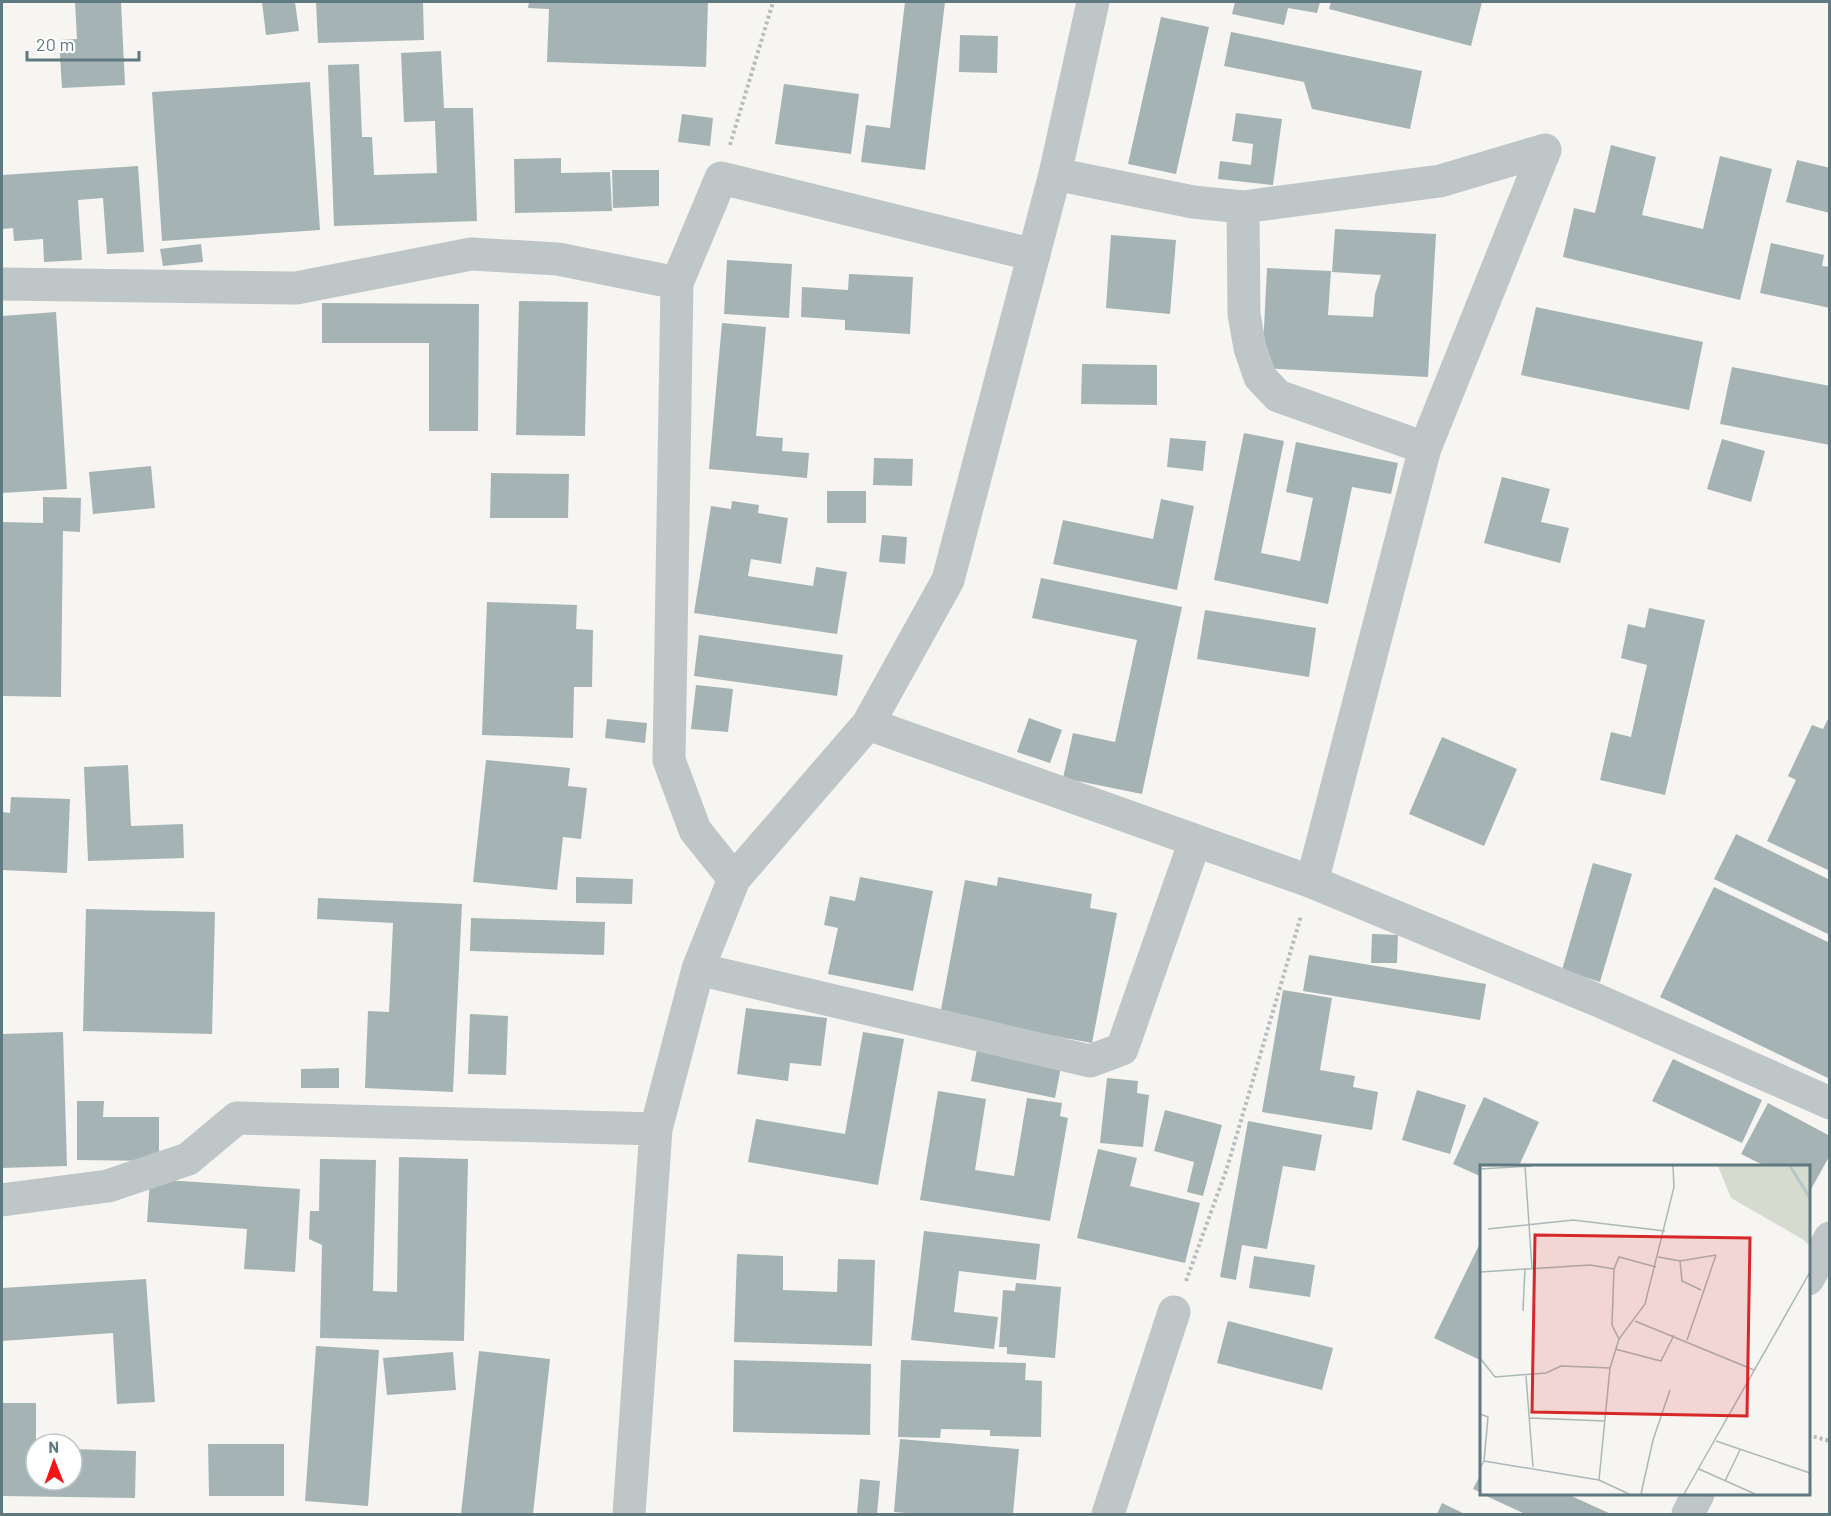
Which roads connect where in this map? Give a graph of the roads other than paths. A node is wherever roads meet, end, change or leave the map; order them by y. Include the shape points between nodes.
1 (1093, 2) edge
2 (1055, 174) junction
3 (1243, 207) junction
4 (1034, 255) junction
5 (2, 284) edge
6 (677, 284) junction
7 (1425, 448) junction
8 (868, 724) junction
9 (1195, 841) junction
10 (734, 879) junction
11 (1312, 882) junction
12 (698, 969) junction
13 (1830, 1103) edge
14 (656, 1129) junction
15 (2, 1200) edge
16 (1830, 1238) edge
17 (1810, 1277) edge
18 (1174, 1312) road end
19 (1698, 1495) edge
20 (629, 1515) edge
21 (1108, 1515) edge
22 (1688, 1515) edge

1 - 2 street
2 - 3 street via 1193,202
2 - 4 street
3 - 7 street via 1244,314 1260,377 1278,396
3 - 7 street via 1440,181 1545,150
4 - 6 street via 721,178
4 - 8 street via 948,580
5 - 6 street via 296,288 471,254 558,259
6 - 10 street via 669,760 695,830
7 - 11 street
8 - 9 street
8 - 10 street
9 - 11 street
9 - 12 street via 1122,1049 1090,1061
10 - 12 street
11 - 13 street
12 - 14 street
14 - 15 street via 237,1118 188,1159 108,1185
14 - 20 street
16 - 17 street
18 - 21 street
19 - 22 street

